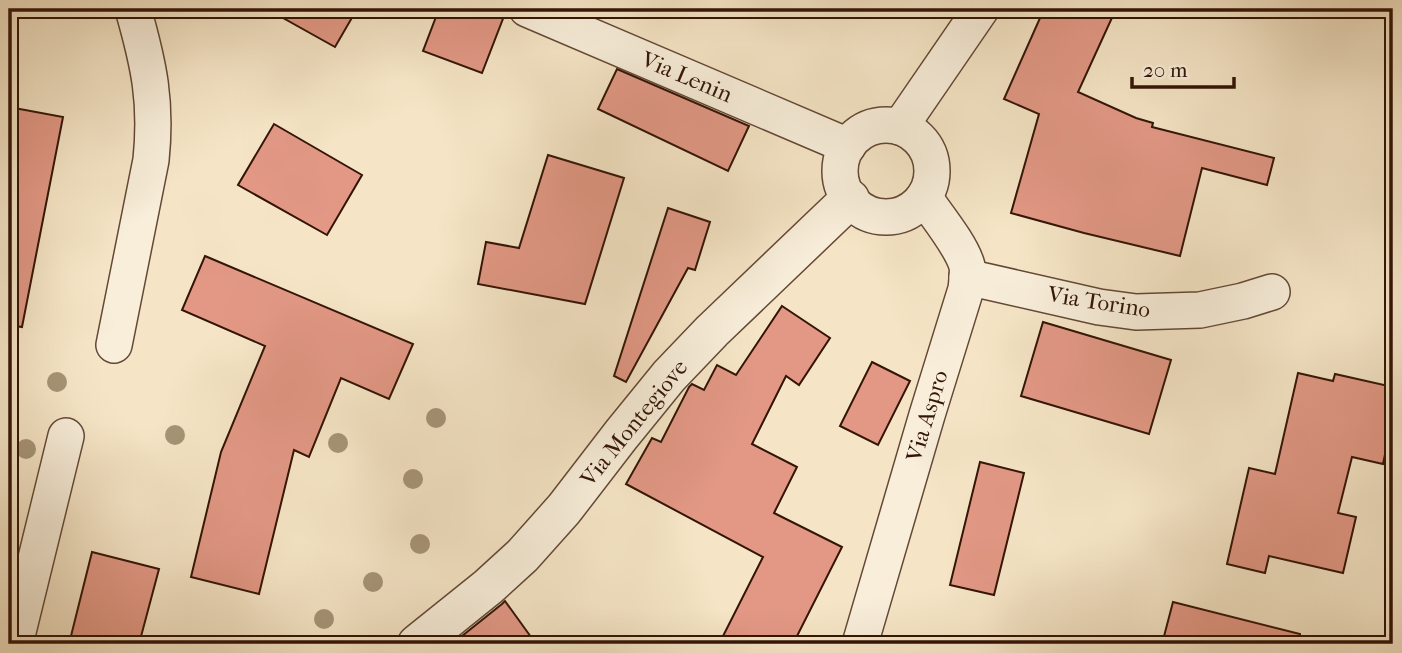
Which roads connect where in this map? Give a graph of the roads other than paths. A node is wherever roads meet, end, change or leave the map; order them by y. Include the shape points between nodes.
1 (133, 9) edge
2 (527, 9) edge
3 (981, 9) edge
4 (900, 127) junction
5 (848, 146) junction
6 (924, 197) junction
7 (850, 199) junction
8 (967, 277) junction
9 (1272, 292) dead end
10 (114, 345) dead end
11 (66, 436) dead end
12 (15, 644) edge
13 (417, 644) edge
14 (860, 644) edge

1 - 10 street via 149,71 153,137
2 - 5 street, Via Lenin
3 - 4 street
4 - 5 street via 871,128
4 - 6 street via 913,133 930,156 931,184
5 - 7 street via 840,173
6 - 7 street via 908,211 888,217 860,209
6 - 8 street via 962,255
7 - 13 street, Via Montegiove via 669,376 537,540
8 - 9 street, Via Torino via 1136,312 1200,310
8 - 14 street, Via Aspro
11 - 12 street

